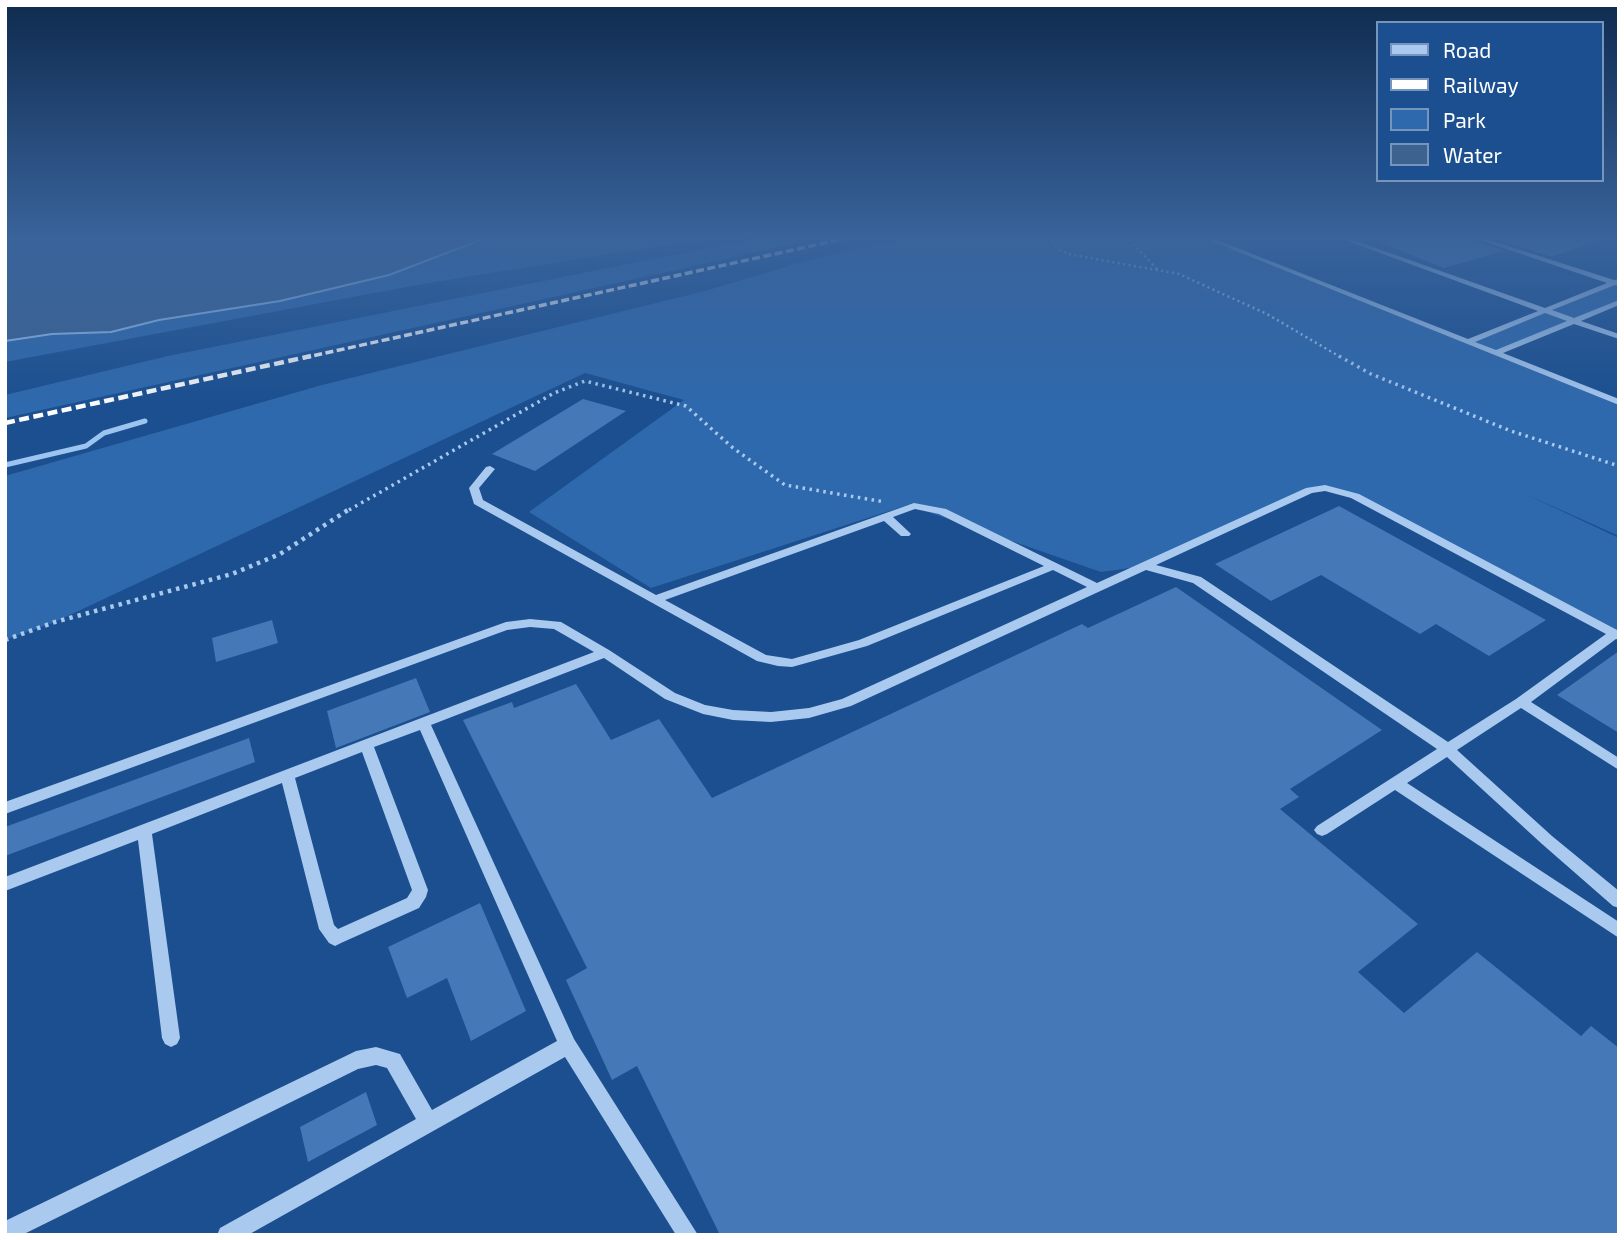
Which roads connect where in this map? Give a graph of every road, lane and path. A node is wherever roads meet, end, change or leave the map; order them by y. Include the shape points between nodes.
1 (1223, 294) edge
2 (1347, 294) edge
3 (1500, 294) edge
4 (1589, 294) edge
5 (1619, 302) edge
6 (1546, 310) junction
7 (1574, 321) junction
8 (1619, 337) edge
9 (1468, 342) junction
10 (1496, 353) junction
11 (1619, 402) edge
12 (1619, 466) edge
13 (490, 469) dead end
14 (886, 516) junction
15 (905, 534) dead end
16 (1145, 566) junction
17 (1051, 567) junction
18 (1098, 588) junction
19 (655, 599) junction
20 (1617, 635) edge
21 (605, 653) junction
22 (1521, 702) junction
23 (423, 723) junction
24 (366, 744) junction
25 (1446, 748) junction
26 (1619, 765) edge
27 (287, 775) junction
28 (1394, 782) junction
29 (5, 808) edge
30 (144, 830) junction
31 (1322, 830) dead end
32 (5, 884) edge
33 (1619, 901) edge
34 (1619, 931) edge
35 (171, 1038) dead end
36 (568, 1045) junction
37 (428, 1122) junction
38 (5, 1232) edge
39 (227, 1235) edge
40 (688, 1235) edge

1 - 12 path via 1371,374 1511,431
2 - 9 street
3 - 6 street
4 - 6 street
5 - 7 street
6 - 7 street
6 - 9 street
7 - 8 street
7 - 10 street
9 - 10 street
10 - 11 street
13 - 19 street via 474,488 478,502
14 - 15 street
14 - 17 street via 914,506 943,511
14 - 19 street
16 - 18 street
16 - 20 street via 1310,490 1325,488 1355,496
16 - 25 street via 1197,580
17 - 18 street
17 - 19 street via 863,643 792,663 762,659
18 - 21 street via 846,703 808,713 733,715 703,709 670,696
20 - 22 street
21 - 23 street
21 - 29 street via 557,625 506,626
22 - 25 street
22 - 26 street
23 - 24 street
23 - 36 street
24 - 27 street
24 - 27 lane via 420,890 413,903 335,938 327,929
25 - 28 street
25 - 33 street
27 - 30 street
28 - 31 street
28 - 34 street
30 - 32 street
30 - 35 street
36 - 37 lane
36 - 40 street
37 - 38 street via 393,1061 376,1056 356,1060
37 - 39 lane

